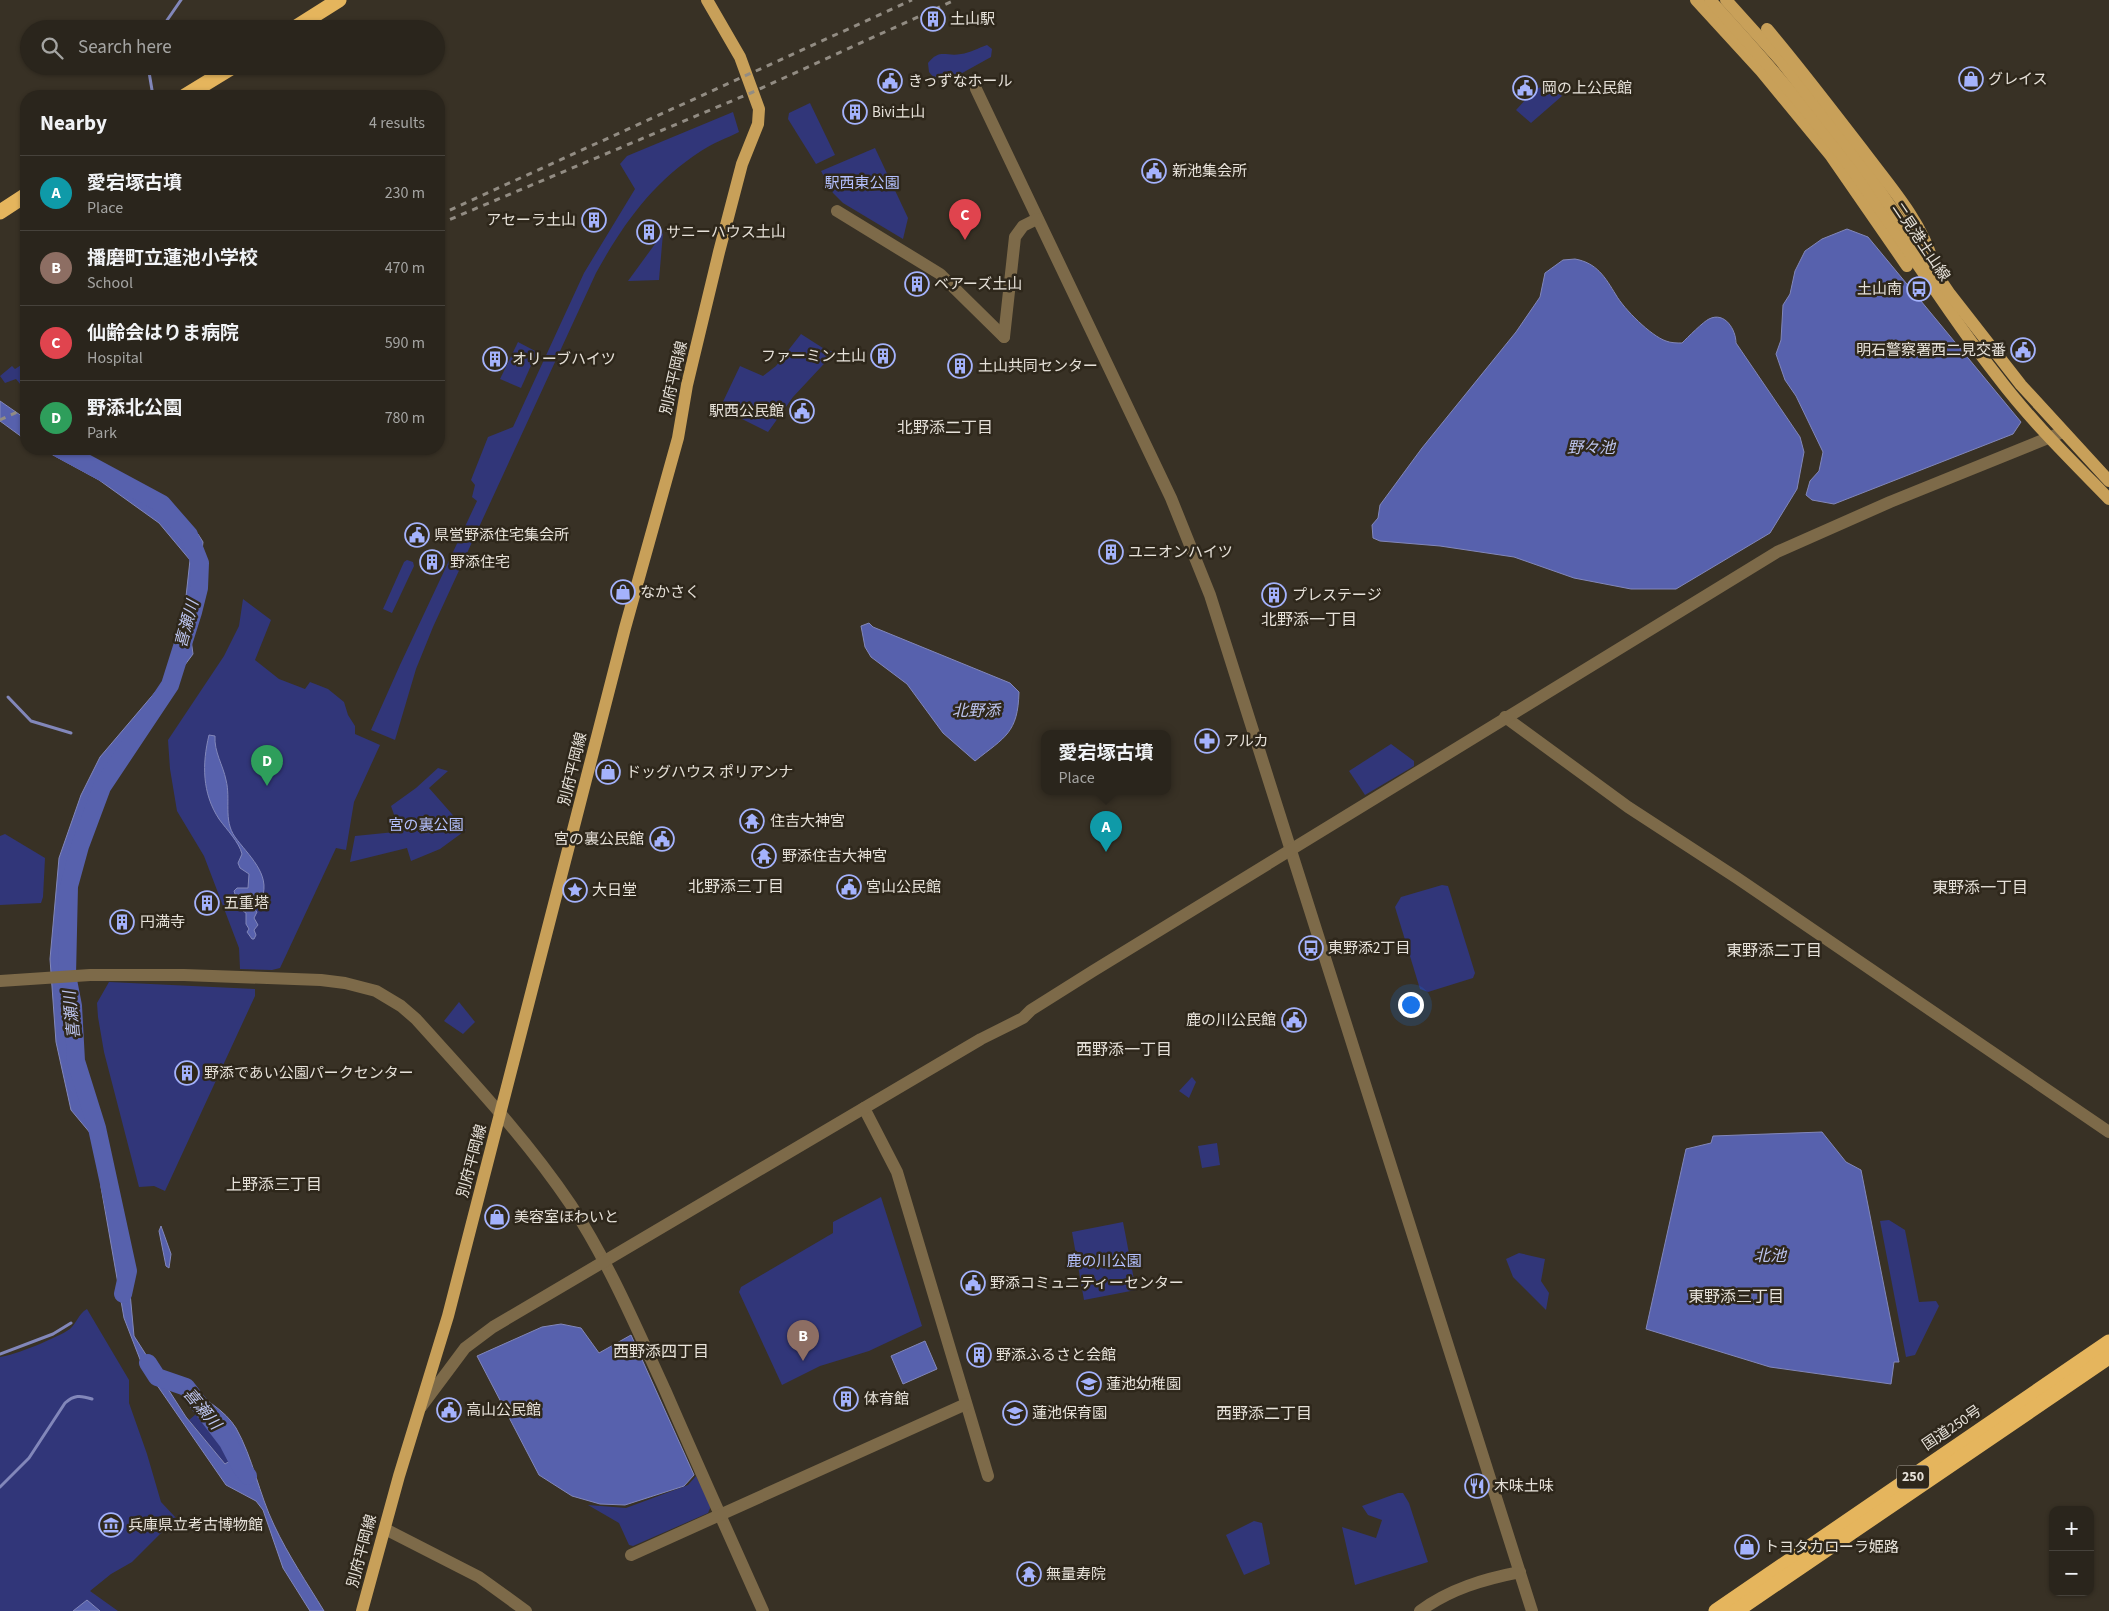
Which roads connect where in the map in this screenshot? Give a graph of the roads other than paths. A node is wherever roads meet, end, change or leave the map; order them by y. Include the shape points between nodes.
1 (339, 0) edge
2 (707, 0) edge
3 (1696, 0) edge
4 (1710, 0) edge
5 (1726, 0) edge
6 (307, 20) edge
7 (1767, 29) dead end
8 (219, 75) edge
9 (976, 89) dead end
10 (195, 90) edge
11 (1803, 97) junction
12 (20, 199) edge
13 (837, 211) dead end
14 (0, 212) edge
15 (1037, 219) junction
16 (1936, 274) junction
17 (1939, 297) junction
18 (2063, 432) junction
19 (2048, 439) junction
20 (2109, 481) edge
21 (2109, 499) edge
22 (1505, 718) junction
23 (1292, 850) junction
24 (0, 980) edge
25 (864, 1108) junction
26 (501, 1114) junction
27 (2109, 1132) edge
28 (604, 1260) junction
29 (2109, 1342) edge
30 (2109, 1357) edge
31 (966, 1404) junction
32 (421, 1407) junction
33 (988, 1476) dead end
34 (720, 1515) junction
35 (385, 1530) junction
36 (631, 1555) dead end
37 (1520, 1572) junction
38 (362, 1611) edge
39 (526, 1611) edge
40 (763, 1611) edge
41 (1420, 1611) edge
42 (1532, 1611) edge
43 (1716, 1611) edge
44 (1736, 1611) edge

1 - 6 highway
2 - 26 main road, 別府平岡線 via 740,57 760,115 742,164 719,252 687,385 678,438 520,1029
3 - 17 main road via 1761,71 1831,156 1908,268
4 - 11 main road, 二見港土山線
5 - 11 main road, 二見港土山線
7 - 16 main road via 1889,185 1928,245
8 - 10 highway
9 - 15 street
11 - 16 main road, 二見港土山線 via 1863,166
11 - 17 main road, 二見港土山線
12 - 14 highway
13 - 15 street via 936,270 1004,337 1015,237 1023,226
15 - 23 street via 1190,542
16 - 18 main road, 二見港土山線 via 2021,385
17 - 19 main road, 二見港土山線 via 1996,376
18 - 19 street
18 - 20 main road, 二見港土山線
19 - 21 main road, 二見港土山線
19 - 22 street via 1890,502 1777,552
22 - 23 street
22 - 27 street via 1628,806
23 - 25 street via 1093,971 1023,1018
23 - 37 street
24 - 26 street via 84,975 306,980 370,989 401,1006 416,1019
25 - 28 street
25 - 31 street via 897,1172
26 - 28 street via 555,1183
26 - 32 main road, 別府平岡線
28 - 32 street via 465,1348
28 - 34 street
29 - 43 highway, 国道250号 / 250
30 - 44 highway, 国道250号 / 250
31 - 33 street
31 - 34 street
32 - 35 main road, 別府平岡線
34 - 36 street
34 - 40 street
35 - 38 main road, 別府平岡線
35 - 39 street via 479,1577
37 - 41 street via 1444,1594
37 - 42 street

